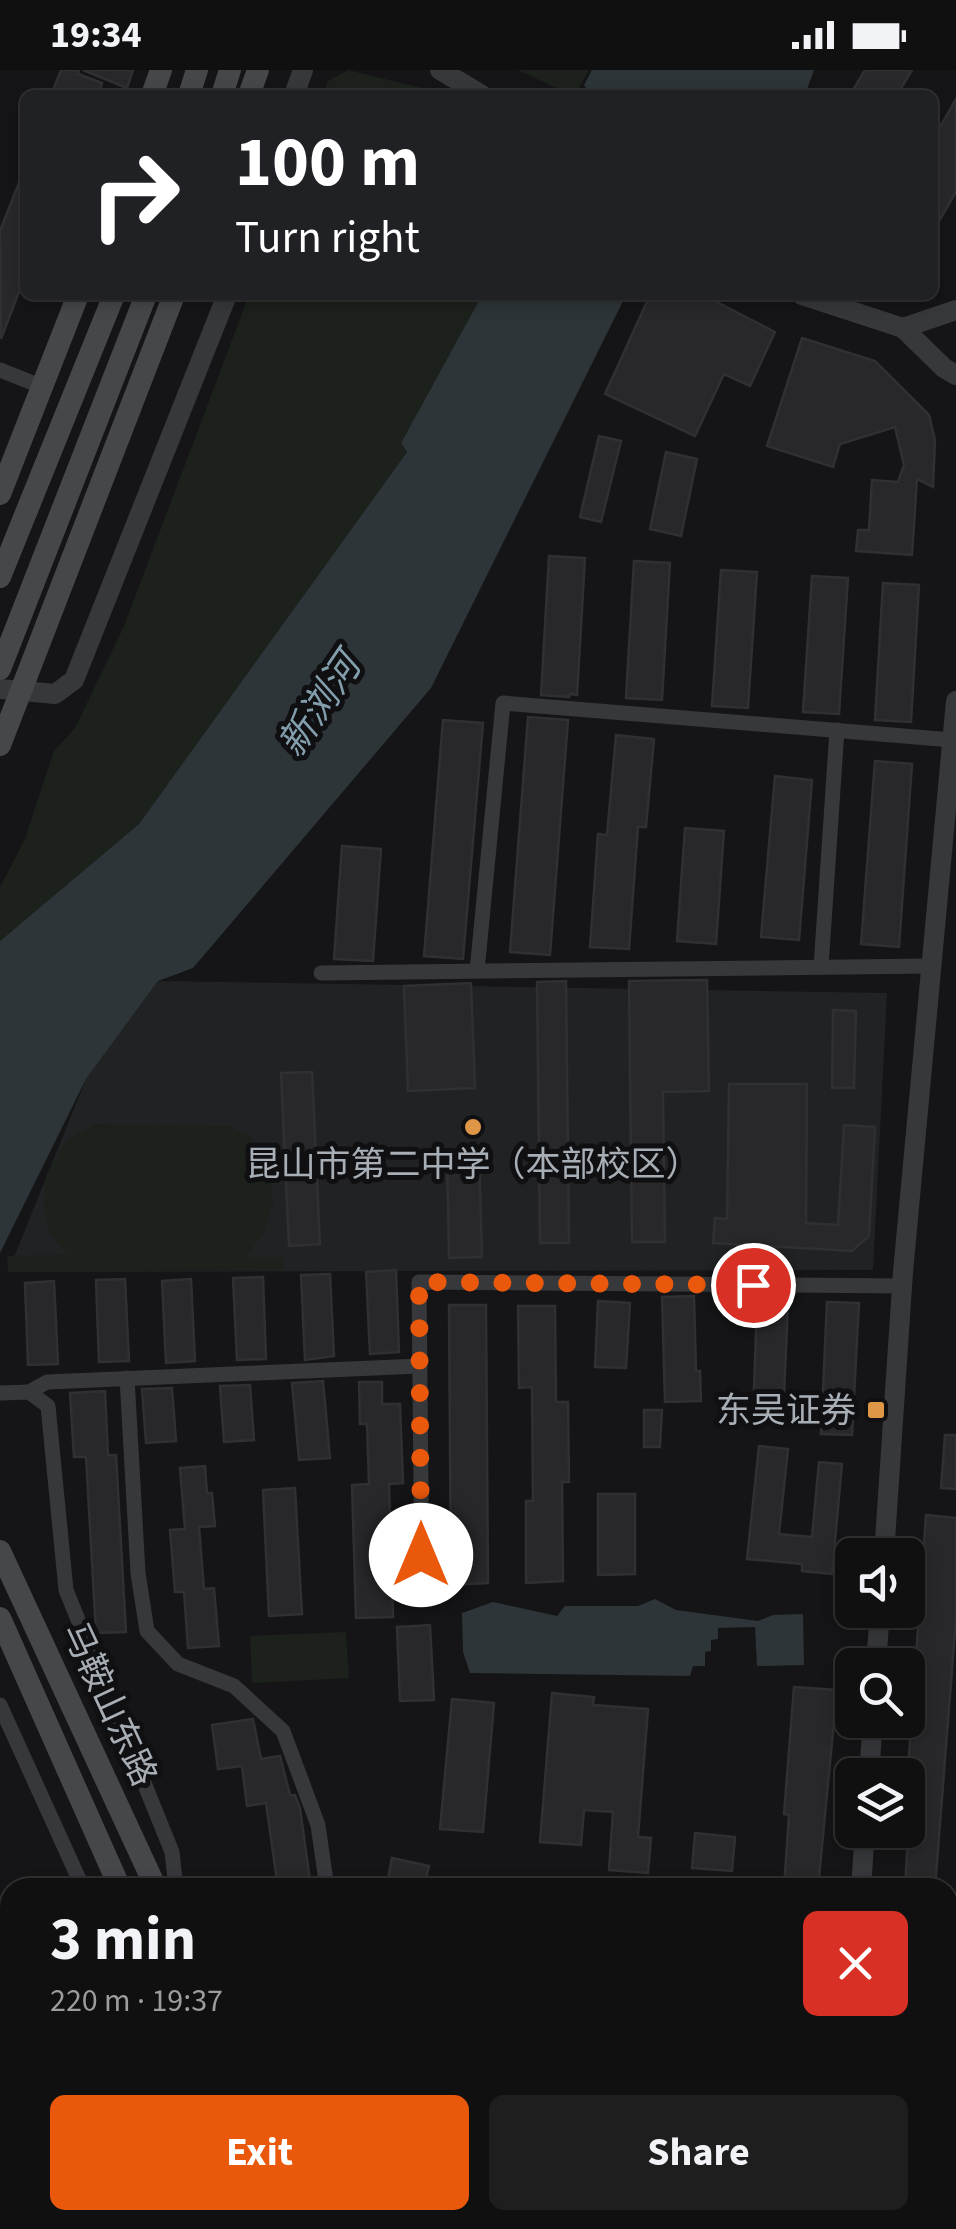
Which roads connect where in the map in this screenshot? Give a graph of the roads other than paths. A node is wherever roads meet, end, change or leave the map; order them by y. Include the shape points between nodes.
1 (440, 70) edge
2 (474, 90) edge
3 (76, 300) edge
4 (112, 300) edge
5 (144, 300) edge
6 (172, 300) edge
7 (225, 300) edge
8 (817, 300) edge
9 (956, 310) edge
10 (903, 328) junction
11 (0, 370) edge
12 (956, 375) edge
13 (43, 387) junction
14 (0, 494) edge
15 (0, 577) edge
16 (0, 670) edge
17 (10, 691) edge
18 (956, 701) edge
19 (837, 730) junction
20 (952, 740) junction
21 (0, 744) edge
22 (931, 966) junction
23 (821, 967) junction
24 (477, 971) junction
25 (321, 973) dead end
26 (902, 1286) junction
27 (420, 1366) junction
28 (127, 1378) junction
29 (29, 1392) junction
30 (0, 1393) edge
31 (885, 1538) edge
32 (0, 1551) edge
33 (422, 1592) dead end
34 (0, 1618) edge
35 (0, 1705) edge
36 (864, 1848) edge
37 (78, 1878) edge
38 (115, 1878) edge
39 (151, 1878) edge
40 (175, 1878) edge
41 (326, 1878) edge
42 (862, 1878) edge

1 - 2 street
3 - 13 main road
4 - 15 main road
5 - 16 main road
6 - 17 main road
7 - 17 street via 74,680 55,694
8 - 10 street
9 - 10 street
10 - 12 street
11 - 13 street
13 - 14 main road
17 - 21 main road
18 - 20 street
19 - 20 street
19 - 23 street
19 - 24 street via 503,704
20 - 22 street
22 - 23 street
22 - 26 street
23 - 24 street
24 - 25 street
26 - 27 street via 419,1282
26 - 31 street
27 - 28 street
27 - 33 street
28 - 29 street via 47,1382
28 - 41 street via 138,1573 148,1630 178,1664 234,1686 284,1731 318,1825
29 - 30 street
29 - 40 street via 48,1406 66,1590 172,1852
32 - 39 main road, 马鞍山东路
34 - 38 main road, 马鞍山东路
35 - 37 street
36 - 42 street

